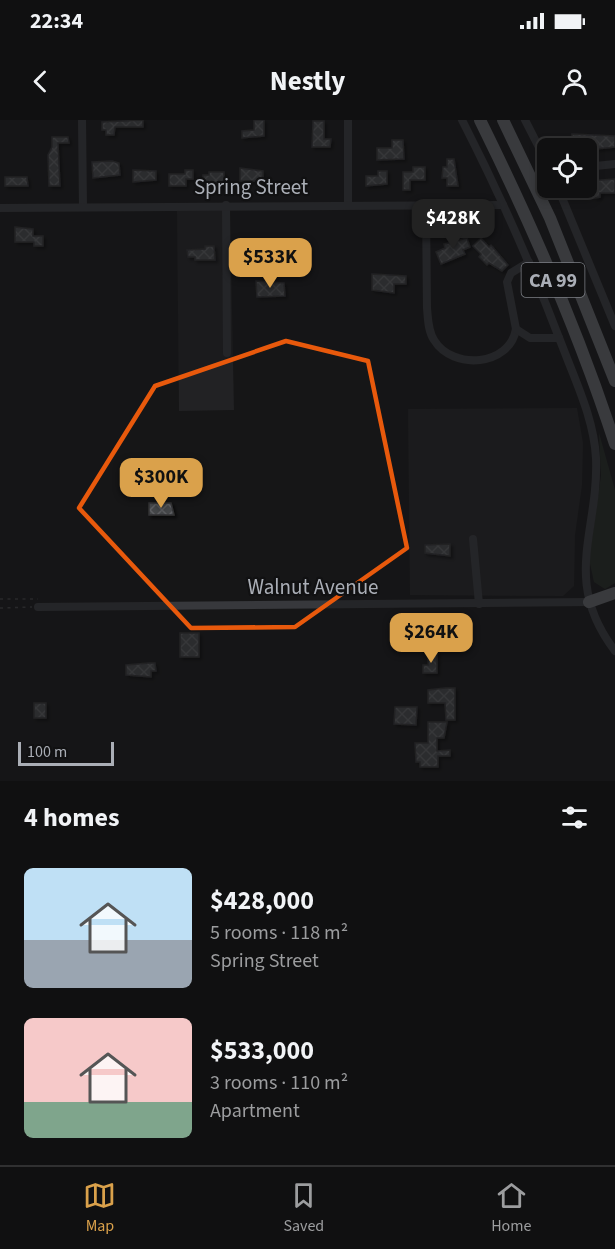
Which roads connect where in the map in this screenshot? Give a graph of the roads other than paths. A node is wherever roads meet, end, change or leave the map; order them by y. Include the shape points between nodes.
1 (82, 120) edge
2 (348, 120) edge
3 (462, 120) edge
4 (480, 120) edge
5 (503, 120) edge
6 (525, 120) edge
7 (537, 143) edge
8 (615, 164) edge
9 (597, 166) edge
10 (562, 198) edge
11 (348, 204) junction
12 (226, 205) junction
13 (426, 205) junction
14 (503, 205) junction
15 (83, 207) junction
16 (0, 208) edge
17 (529, 262) junction
18 (615, 326) edge
19 (516, 329) junction
20 (560, 338) junction
21 (227, 354) dead end
22 (615, 381) edge
23 (610, 429) junction
24 (615, 444) edge
25 (615, 453) edge
26 (473, 539) dead end
27 (615, 593) edge
28 (589, 602) junction
29 (615, 603) edge
30 (479, 604) junction
31 (38, 607) road end
32 (615, 651) edge

1 - 15 street
2 - 11 street
3 - 14 street
4 - 23 highway, CA 99 via 530,224
5 - 22 highway, CA 99 via 550,218
6 - 7 street
8 - 9 street
10 - 18 street
11 - 12 street, Spring Street
11 - 13 street, Spring Street
12 - 15 street, Spring Street
12 - 21 street
13 - 14 street, Spring Street
13 - 19 street via 428,316 434,339 451,356 465,362 480,361 507,346
14 - 17 street
15 - 16 street, Spring Street
17 - 19 street via 511,273 507,282
17 - 20 street
19 - 20 street via 530,338
20 - 28 street via 595,441 596,473 585,559
23 - 24 highway, CA 99
23 - 25 highway
26 - 30 street
27 - 28 highway
28 - 29 highway
28 - 30 street, Walnut Avenue
28 - 32 street
30 - 31 street, Walnut Avenue

